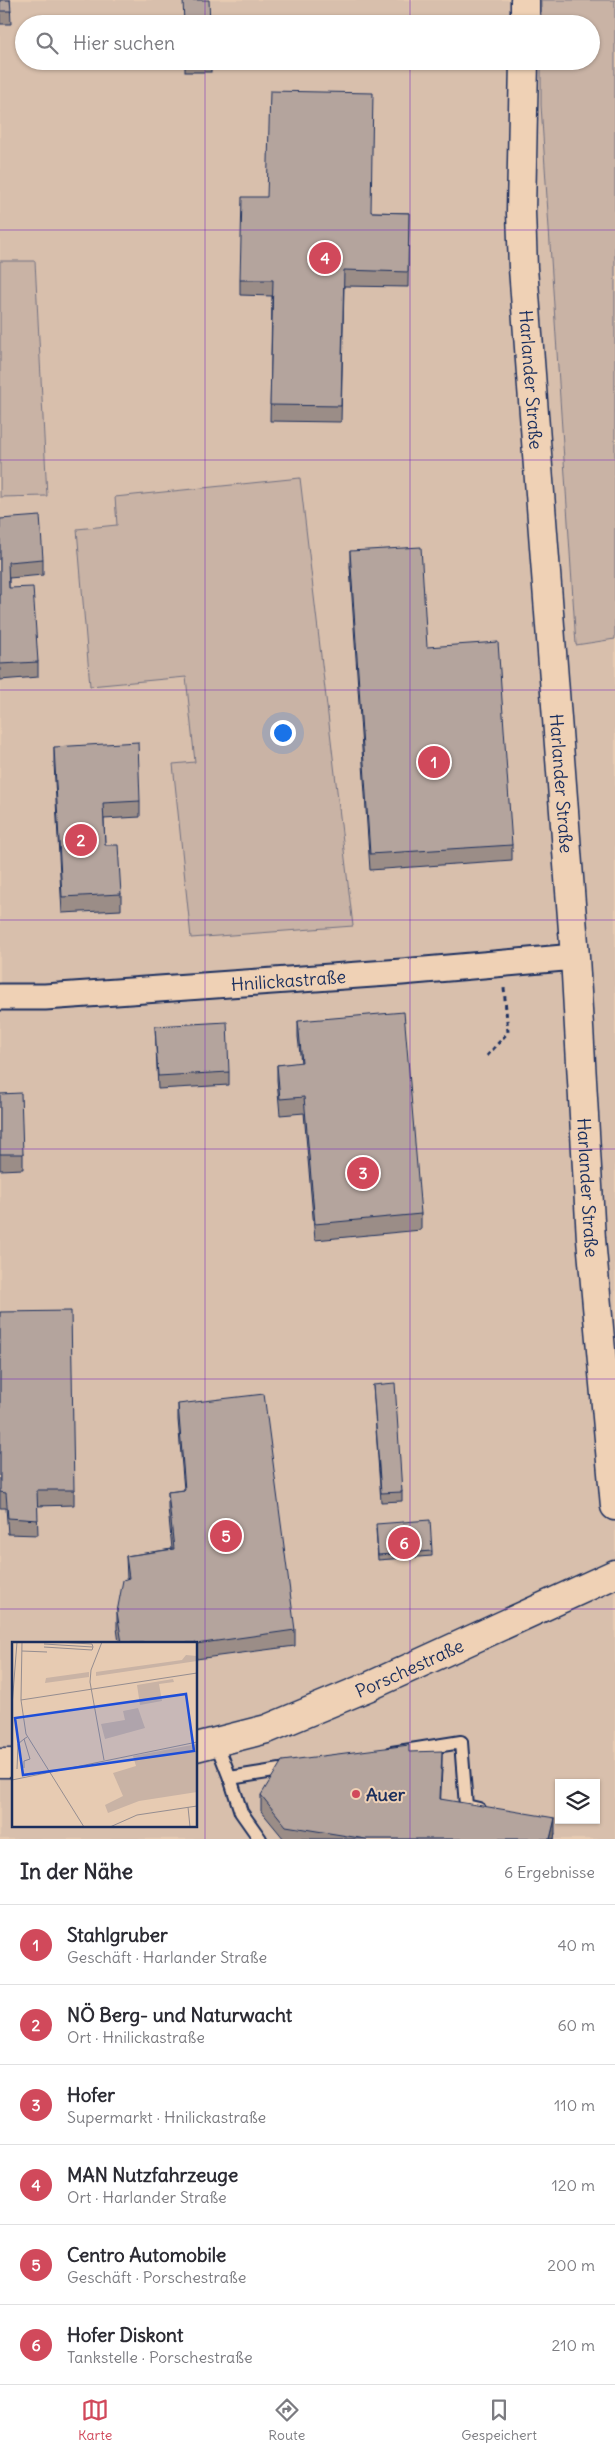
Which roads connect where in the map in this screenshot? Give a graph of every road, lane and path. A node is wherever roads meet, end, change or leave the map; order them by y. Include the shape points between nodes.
1 (525, 0) edge
2 (525, 15) edge
3 (524, 70) edge
4 (575, 957) junction
5 (502, 964) junction
6 (0, 997) edge
7 (487, 1056) dead end
8 (615, 1506) edge
9 (615, 1574) edge
10 (206, 1744) edge
11 (383, 1755) edge
12 (307, 1766) edge
13 (230, 1778) junction
14 (493, 1811) edge
15 (260, 1839) edge

1 - 2 main road
3 - 4 main road, Harlander Straße via 523,268
4 - 5 street, Hnilickastraße
4 - 8 main road, Harlander Straße via 591,1239
5 - 6 street, Hnilickastraße via 45,997
5 - 7 path via 508,1032
9 - 10 main road, Porschestraße via 370,1686 267,1729
10 - 13 lane
11 - 14 lane via 461,1742 466,1806
12 - 13 lane
13 - 15 lane via 241,1812

